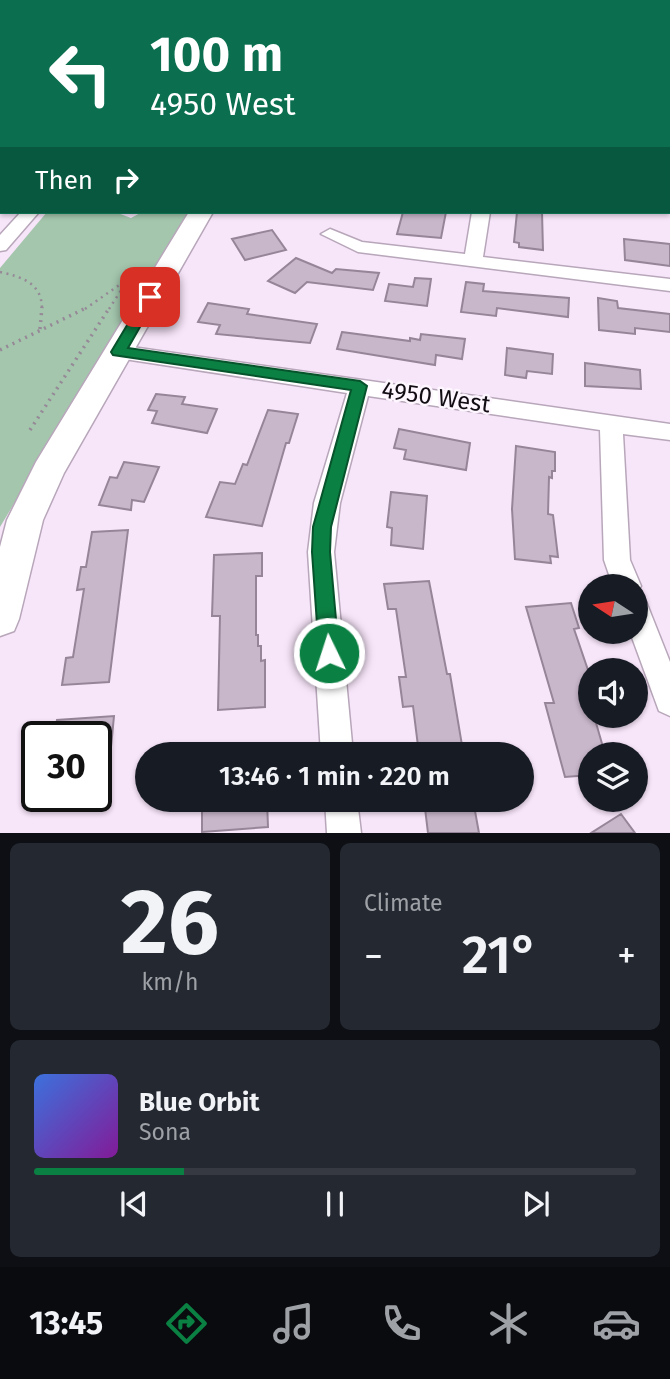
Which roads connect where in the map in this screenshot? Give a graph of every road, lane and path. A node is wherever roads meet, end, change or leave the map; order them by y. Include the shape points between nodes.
1 (28, 214) edge
2 (200, 214) edge
3 (481, 214) edge
4 (330, 234) dead end
5 (3, 238) edge
6 (473, 261) junction
7 (0, 272) edge
8 (670, 285) edge
9 (39, 331) junction
10 (0, 350) edge
11 (118, 352) junction
12 (360, 386) junction
13 (611, 423) junction
14 (30, 430) dead end
15 (670, 432) edge
16 (622, 574) edge
17 (0, 618) edge
18 (648, 643) edge
19 (670, 701) edge
20 (336, 742) edge
21 (342, 812) edge
22 (344, 833) edge

1 - 5 street
2 - 11 street
3 - 6 street
4 - 6 street via 358,247
6 - 8 street
7 - 9 path via 38,286 42,295
9 - 10 path
9 - 14 path via 102,300 129,278
11 - 12 street, 4950 West
11 - 17 street via 48,471 25,520
12 - 13 street, 4950 West
12 - 20 street via 322,527
13 - 15 street, 4950 West
13 - 16 street via 617,560
18 - 19 street
21 - 22 street

